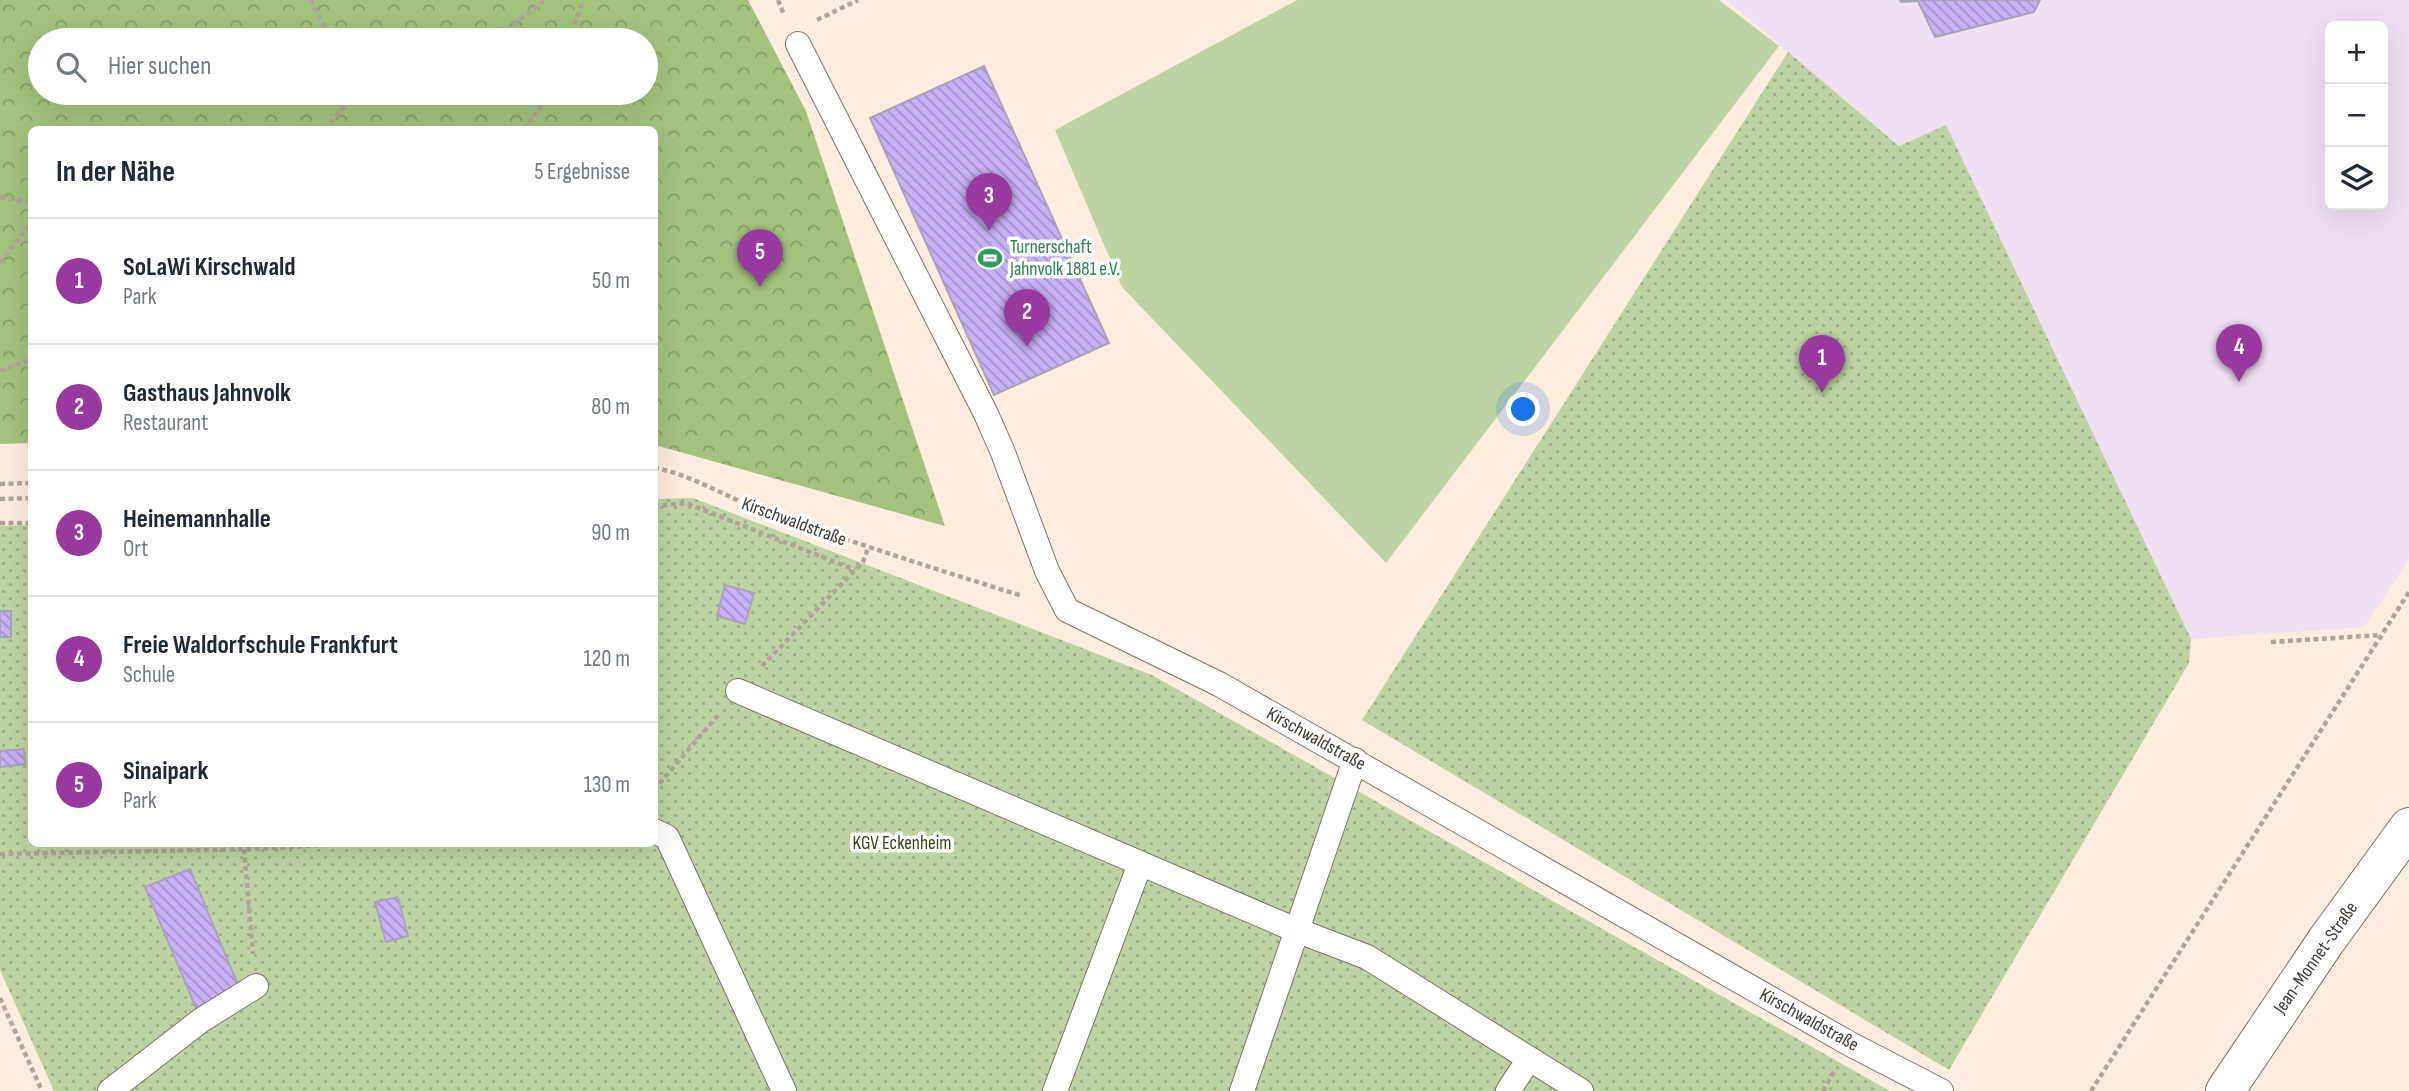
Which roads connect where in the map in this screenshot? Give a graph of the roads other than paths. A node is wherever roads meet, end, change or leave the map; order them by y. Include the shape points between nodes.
1 (798, 44) dead end
2 (738, 691) road end
3 (1355, 760) junction
4 (2409, 827) edge
5 (658, 833) edge
6 (1140, 864) junction
7 (1296, 930) junction
8 (256, 986) road end
9 (1529, 1059) junction
10 (110, 1091) edge
11 (785, 1091) edge
12 (1055, 1091) edge
13 (1242, 1091) edge
14 (1508, 1091) edge
15 (1581, 1091) edge
16 (1941, 1091) edge
17 (2225, 1091) edge

1 - 3 lane, Kirschwaldstraße via 985,412 1047,571 1067,610 1219,684
2 - 6 lane
3 - 7 lane
3 - 16 lane, Kirschwaldstraße via 1850,1044
4 - 17 main road, Jean-Monnet-Straße
5 - 11 lane via 667,837
6 - 7 lane
6 - 12 lane
7 - 9 lane via 1367,957
7 - 13 lane
8 - 10 lane via 201,1021
9 - 14 lane
9 - 15 lane

